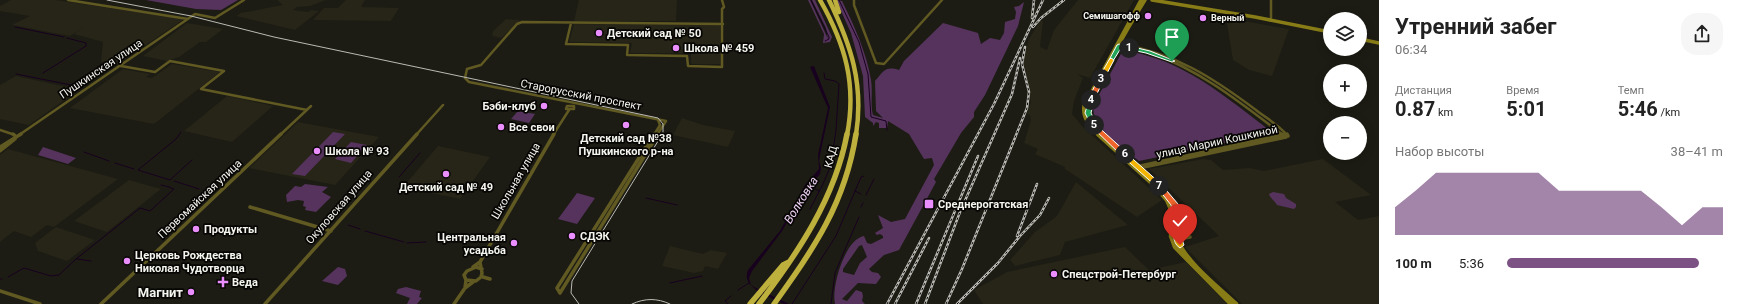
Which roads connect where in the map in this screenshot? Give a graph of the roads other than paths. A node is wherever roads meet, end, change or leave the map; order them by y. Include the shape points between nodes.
1 (68, 0) edge
2 (244, 0) edge
3 (722, 0) edge
4 (820, 0) edge
5 (829, 0) edge
6 (835, 0) edge
7 (854, 0) edge
8 (942, 0) edge
9 (1141, 0) edge
10 (1145, 0) edge
11 (1152, 0) edge
12 (1159, 0) edge
13 (1271, 0) edge
14 (1271, 18) junction
15 (188, 20) junction
16 (841, 21) junction
17 (571, 23) junction
18 (723, 24) junction
19 (1323, 29) edge
20 (1323, 30) edge
21 (1367, 39) edge
22 (1379, 42) edge
23 (1119, 44) junction
24 (121, 66) junction
25 (573, 104) junction
26 (443, 105) dead end
27 (311, 106) dead end
28 (308, 110) junction
29 (658, 120) junction
30 (0, 130) edge
31 (1283, 135) junction
32 (1288, 136) junction
33 (16, 137) junction
34 (0, 147) edge
35 (0, 151) edge
36 (1137, 167) junction
37 (250, 207) dead end
38 (331, 231) junction
39 (1190, 237) dead end
40 (1177, 238) junction
41 (1172, 239) junction
42 (480, 262) junction
43 (472, 268) junction
44 (482, 269) junction
45 (482, 277) junction
46 (490, 279) dead end
47 (466, 280) junction
48 (473, 282) junction
49 (465, 288) junction
50 (0, 291) edge
51 (760, 300) edge
52 (40, 304) edge
53 (101, 304) edge
54 (265, 304) edge
55 (454, 304) edge
56 (750, 304) edge
57 (774, 304) edge
58 (1231, 304) edge
59 (1236, 304) edge

1 - 15 street
2 - 15 street, Пушкинская улица via 215,18 195,14
3 - 18 street
4 - 51 highway, КАД via 844,52 849,73 850,111 844,150 833,186 813,226
5 - 16 highway, КАД
6 - 16 highway
7 - 8 street via 876,63 884,64
9 - 23 street
10 - 23 street
11 - 20 street
12 - 14 street
13 - 14 street
14 - 19 street
15 - 24 street, Пушкинская улица
16 - 57 highway, КАД via 852,52 859,84 860,111 853,151 845,181 826,225 809,255
17 - 18 street
17 - 18 street via 566,44 628,44 626,55 687,56 688,66 722,67
17 - 25 street, Старорусский проспект via 518,23 481,65 467,69 465,78 469,82
21 - 22 street
23 - 31 street via 1155,54 1194,71
23 - 32 street via 1161,54 1200,71
23 - 36 street via 1084,104 1083,113 1090,126
24 - 28 street via 155,72 170,61 224,71 201,89
24 - 33 street, Пушкинская улица
25 - 29 street, Старорусский проспект
25 - 42 street, Школьная улица via 574,109 569,110 541,154
26 - 38 street, Окуловская улица
27 - 28 street, Первомайская улица
28 - 53 street, Первомайская улица
29 - 29 street, Старорусский проспект via 660,125 557,288 560,293 666,121
30 - 33 street
31 - 32 street
31 - 36 street, улица Марии Кошкиной
32 - 36 street, улица Марии Кошкиной
33 - 34 street, Пушкинская улица
33 - 35 street, Пушкинская улица
36 - 40 street via 1165,191 1175,204 1178,215
36 - 41 street via 1168,202 1172,215
37 - 38 street
38 - 54 street, Окуловская улица
39 - 40 street
40 - 41 street
40 - 59 street via 1183,250
41 - 58 street via 1180,253
42 - 43 street, Школьная улица
42 - 44 street
43 - 44 street
43 - 47 street via 465,273
44 - 45 street
45 - 46 street
45 - 48 street
47 - 48 street
47 - 49 street
48 - 49 street
49 - 55 street
50 - 52 street
51 - 56 highway, КАД

